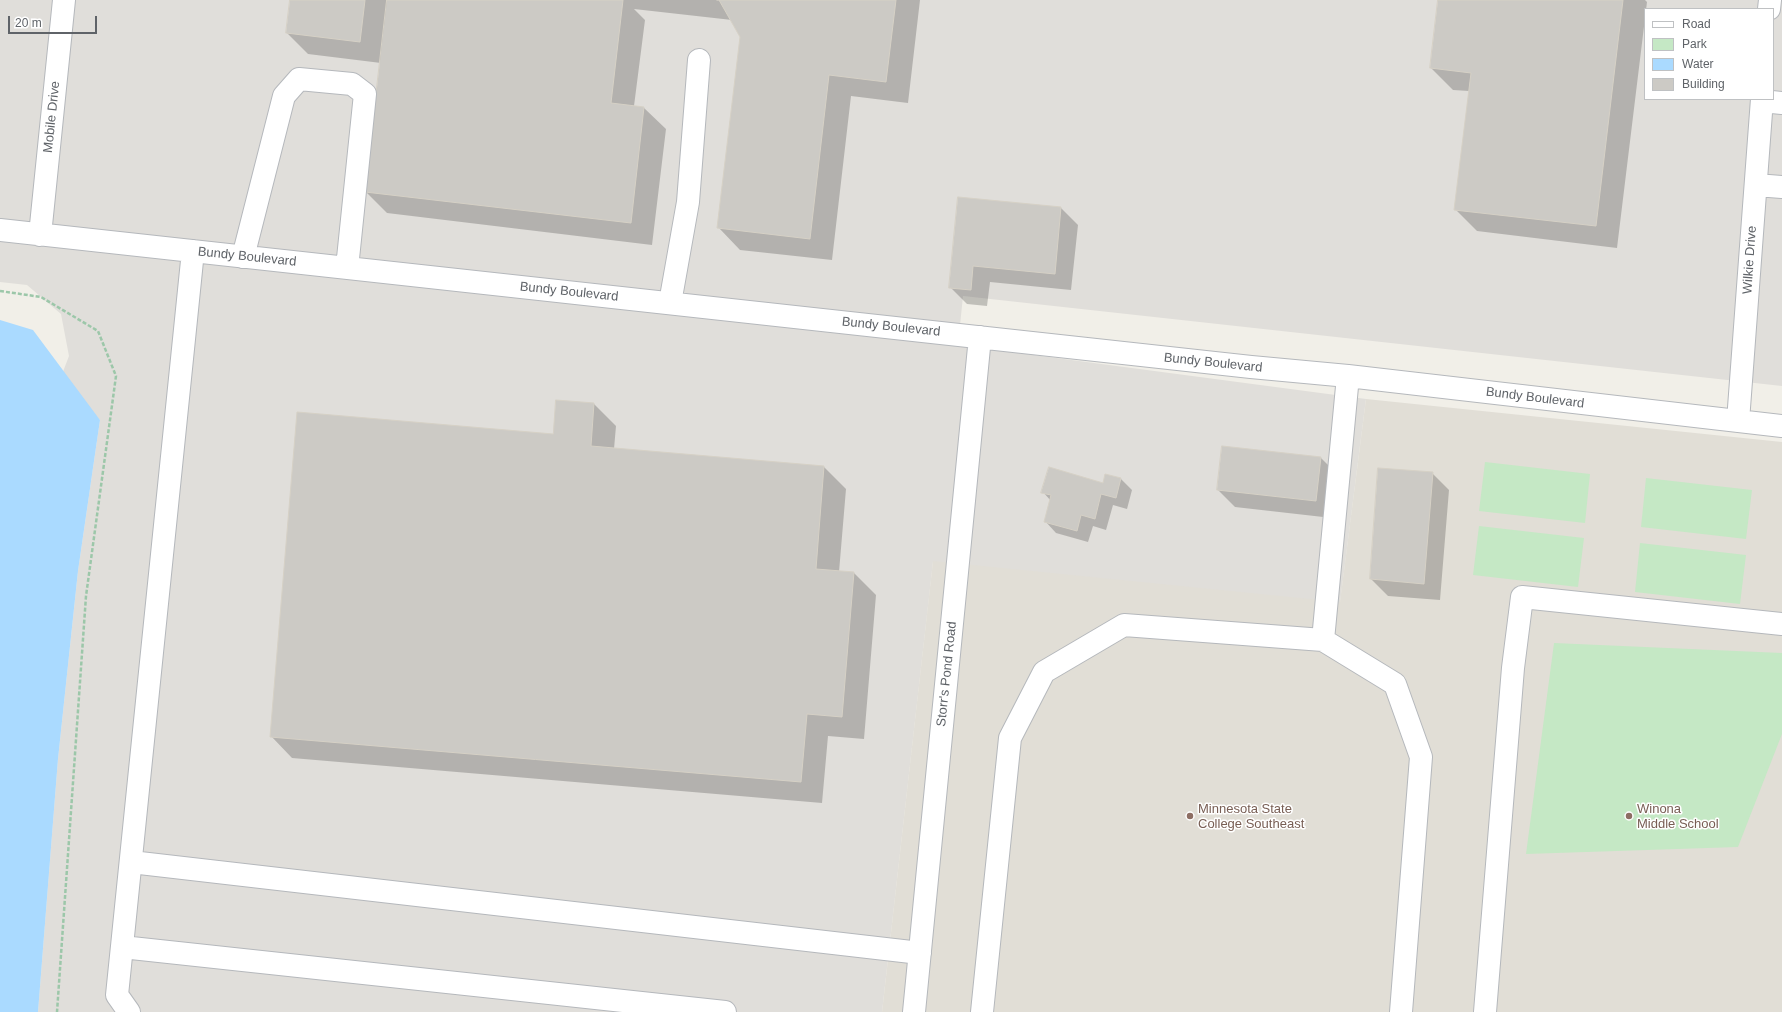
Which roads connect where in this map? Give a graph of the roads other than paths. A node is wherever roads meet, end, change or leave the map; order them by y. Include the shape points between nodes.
1 (64, 0) edge
2 (699, 60) dead end
3 (1769, 101) edge
4 (1756, 185) junction
5 (1782, 187) edge
6 (0, 230) edge
7 (40, 235) junction
8 (193, 251) junction
9 (243, 257) junction
10 (347, 268) junction
11 (670, 303) junction
12 (980, 337) junction
13 (1348, 376) junction
14 (1738, 421) junction
15 (1782, 426) edge
16 (1782, 624) edge
17 (1323, 640) junction
18 (131, 862) junction
19 (122, 947) junction
20 (920, 954) junction
21 (129, 1012) edge
22 (725, 1012) edge
23 (914, 1012) edge
24 (982, 1012) edge
25 (1401, 1012) edge
26 (1485, 1012) edge

1 - 7 street, Mobile Drive
2 - 11 street via 688,202
3 - 4 street, Wilkie Drive
4 - 5 street
4 - 14 street, Wilkie Drive
6 - 7 street, Bundy Boulevard
7 - 8 street, Bundy Boulevard
8 - 9 street, Bundy Boulevard
8 - 18 street
9 - 10 street, Bundy Boulevard
9 - 10 street via 284,96 299,78 352,84 365,94
10 - 11 street, Bundy Boulevard
11 - 12 street, Bundy Boulevard
12 - 13 street, Bundy Boulevard
12 - 20 street, Storr's Pond Road
13 - 14 street, Bundy Boulevard
13 - 17 street
14 - 15 street, Bundy Boulevard
16 - 26 street via 1522,596 1513,668
17 - 24 street via 1124,625 1044,672 1010,738
17 - 25 street via 1395,684 1422,757
18 - 19 street
18 - 20 street
19 - 21 street via 117,995
19 - 22 street
20 - 23 street, Storr's Pond Road

